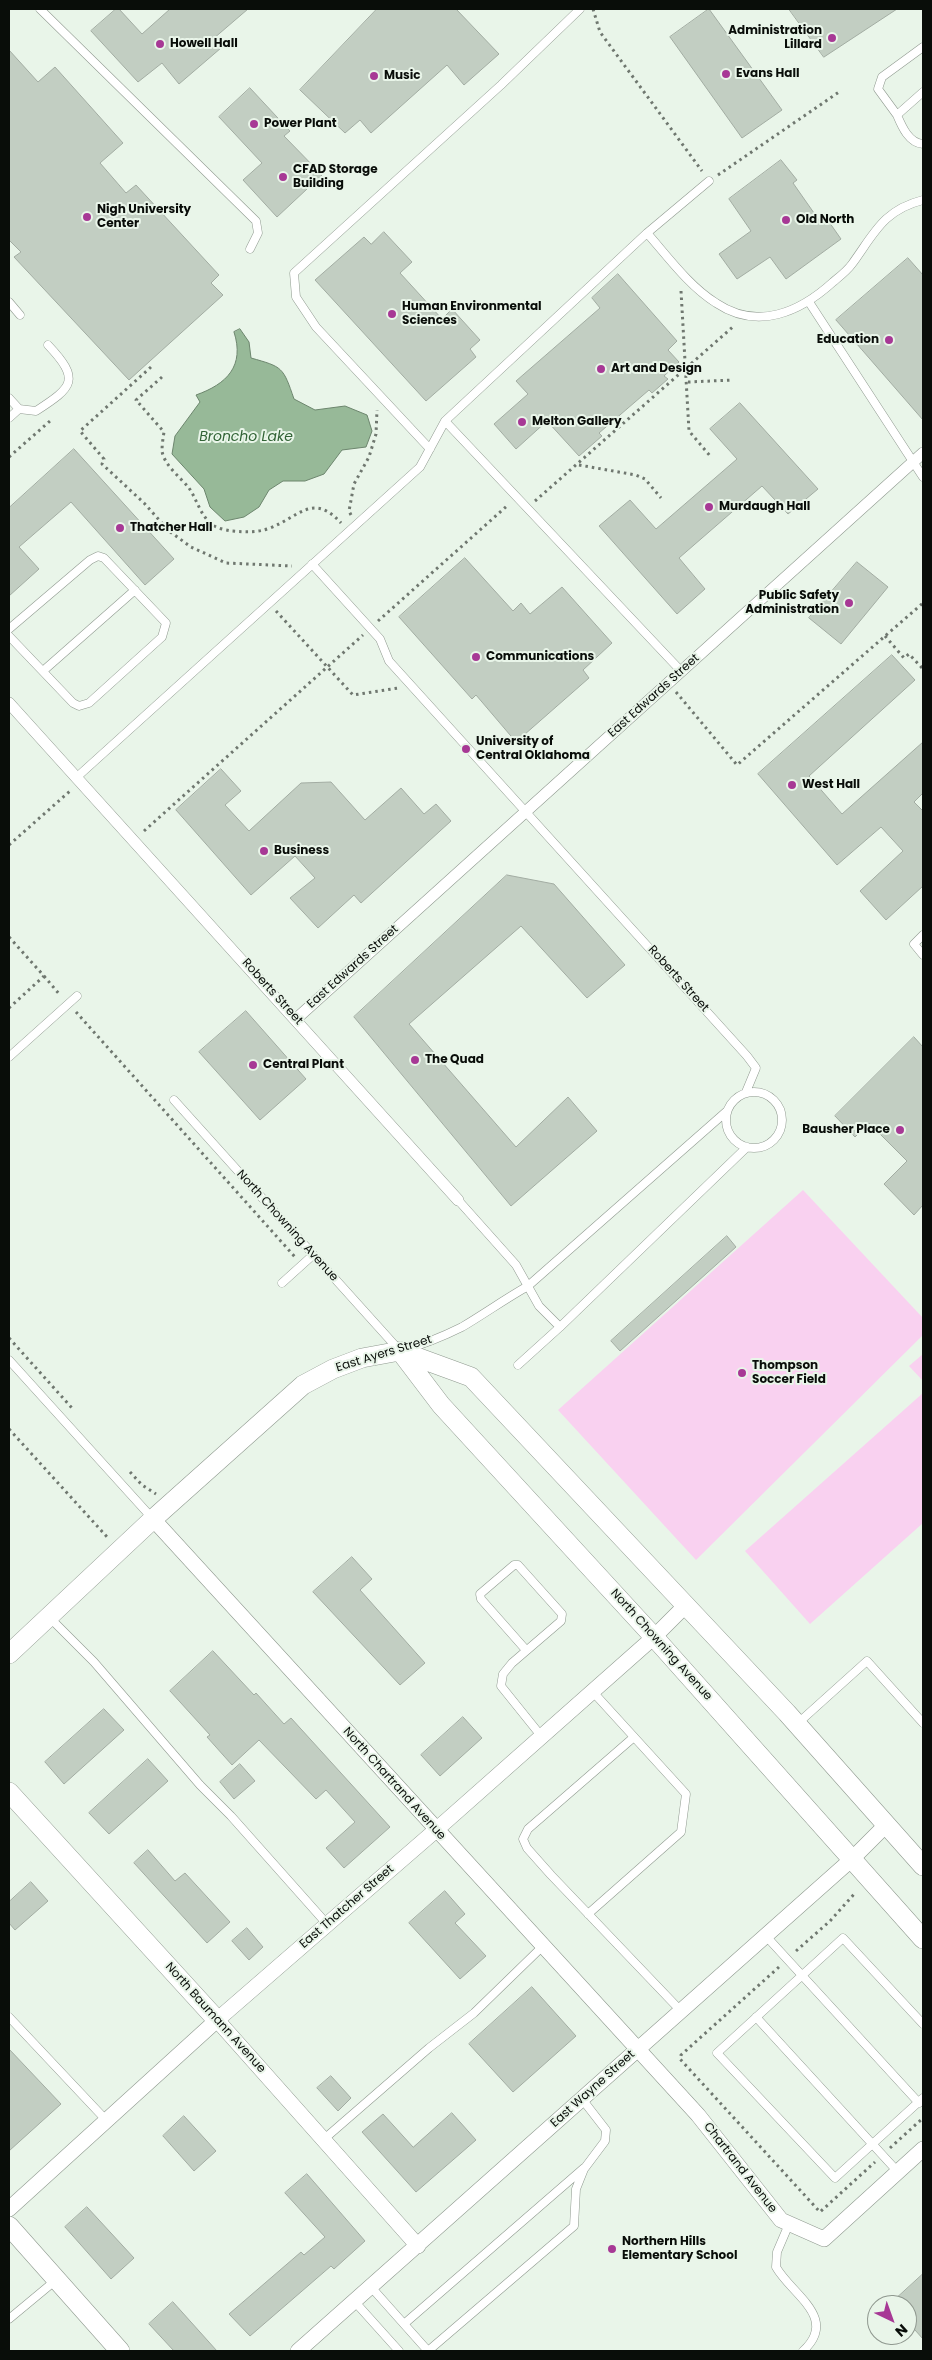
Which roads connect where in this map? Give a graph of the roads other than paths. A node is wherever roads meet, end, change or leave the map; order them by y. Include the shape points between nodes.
1 (40, 9) edge
2 (580, 9) edge
3 (923, 47) edge
4 (923, 92) edge
5 (897, 115) junction
6 (923, 144) edge
7 (709, 181) road end
8 (923, 200) edge
9 (647, 233) junction
10 (250, 249) dead end
11 (9, 302) edge
12 (809, 302) junction
13 (20, 315) dead end
14 (48, 344) dead end
15 (9, 398) edge
16 (19, 409) junction
17 (9, 418) edge
18 (445, 421) junction
19 (430, 449) junction
20 (923, 453) edge
21 (914, 462) junction
22 (923, 477) edge
23 (312, 564) junction
24 (135, 590) junction
25 (9, 629) edge
26 (9, 636) edge
27 (43, 671) junction
28 (681, 671) junction
29 (9, 703) edge
30 (79, 779) junction
31 (526, 811) junction
32 (923, 935) edge
33 (923, 955) edge
34 (77, 996) dead end
35 (296, 1019) junction
36 (9, 1057) edge
37 (746, 1092) junction
38 (174, 1100) dead end
39 (727, 1110) junction
40 (747, 1147) junction
41 (458, 1200) joint
42 (313, 1255) junction
43 (282, 1283) dead end
44 (528, 1286) junction
45 (560, 1327) junction
46 (400, 1352) junction
47 (9, 1360) edge
48 (518, 1365) dead end
49 (152, 1519) junction
50 (686, 1605) junction
51 (49, 1617) junction
52 (654, 1637) junction
53 (526, 1650) junction
54 (9, 1654) edge
55 (593, 1692) junction
56 (923, 1723) edge
57 (797, 1724) junction
58 (542, 1737) junction
59 (634, 1737) junction
60 (9, 1792) edge
61 (886, 1825) junction
62 (436, 1830) junction
63 (852, 1859) junction
64 (923, 1866) edge
65 (588, 1914) junction
66 (327, 1924) junction
67 (765, 1935) junction
68 (923, 1939) edge
69 (543, 1946) junction
70 (802, 1975) junction
71 (680, 2010) junction
72 (756, 2016) junction
73 (9, 2018) edge
74 (217, 2020) junction
75 (923, 2024) edge
76 (638, 2048) junction
77 (582, 2099) junction
78 (921, 2100) edge
79 (106, 2120) junction
80 (324, 2140) junction
81 (872, 2144) junction
82 (923, 2149) edge
83 (586, 2166) junction
84 (898, 2172) junction
85 (9, 2209) edge
86 (789, 2224) junction
87 (9, 2226) edge
88 (418, 2246) junction
89 (56, 2280) junction
90 (371, 2287) junction
91 (354, 2302) junction
92 (9, 2318) edge
93 (404, 2324) junction
94 (120, 2351) edge
95 (298, 2351) edge
96 (399, 2351) edge
97 (428, 2351) edge
98 (802, 2351) edge

1 - 10 lane via 256,221 258,233
2 - 19 lane via 294,273 296,297 316,327
3 - 5 lane via 882,77 878,89
4 - 5 lane
5 - 6 lane via 907,134
7 - 9 lane
8 - 12 lane via 891,214 873,232 851,265
9 - 12 lane via 716,304 756,317 782,315
9 - 18 lane
11 - 13 lane
12 - 21 lane
14 - 16 lane via 68,370 64,391 36,411
15 - 16 lane
16 - 17 lane
18 - 19 lane
18 - 28 lane
19 - 23 lane via 420,467
20 - 21 street, East Edwards Street
21 - 22 lane
21 - 28 street, East Edwards Street
23 - 30 lane
23 - 31 lane, Roberts Street via 380,639 389,661
24 - 25 lane via 104,558 98,556
24 - 27 lane
24 - 27 lane via 166,623 165,630 89,704 79,706 73,703
26 - 27 lane
28 - 31 street, East Edwards Street
29 - 30 street, Roberts Street
30 - 35 street, Roberts Street
31 - 35 street, East Edwards Street
31 - 37 lane, Roberts Street via 747,1056 756,1068
32 - 33 lane via 914,944
34 - 36 lane
35 - 41 street, Roberts Street
37 - 39 lane via 738,1096
37 - 40 lane via 756,1091 773,1098 782,1114 782,1124 774,1140 756,1148
38 - 42 lane, North Chowning Avenue
39 - 40 lane via 727,1129 738,1143
39 - 44 lane, East Ayers Street
40 - 45 lane
41 - 44 lane, Roberts Street via 516,1265
42 - 43 lane
42 - 46 lane, North Chowning Avenue
44 - 45 lane, Roberts Street via 539,1306
44 - 46 lane, East Ayers Street via 462,1326
45 - 48 lane
46 - 49 street, East Ayers Street via 362,1358 303,1385
46 - 50 street, North Chowning Avenue via 471,1378
46 - 52 street, North Chowning Avenue via 441,1406
47 - 49 lane
49 - 51 street, East Ayers Street
49 - 62 street, North Chartrand Avenue
50 - 52 street, East Thatcher Street
50 - 57 street, North Chowning Avenue
51 - 54 street, East Ayers Street
51 - 66 lane via 94,1662 200,1785
52 - 55 street, East Thatcher Street
52 - 63 street, North Chowning Avenue
53 - 53 lane via 562,1621 562,1614 518,1565 514,1565 480,1594
53 - 58 lane via 503,1674 501,1686
55 - 58 street, East Thatcher Street
55 - 59 lane
56 - 57 lane via 867,1661
57 - 61 street, North Chowning Avenue
58 - 62 street, East Thatcher Street
59 - 65 lane via 686,1794 681,1832
59 - 65 lane via 528,1829 523,1838 527,1848
60 - 74 street, North Baumann Avenue
61 - 63 street, East Wayne Street
61 - 64 street, North Chowning Avenue
62 - 66 street, East Thatcher Street
62 - 69 street, North Chartrand Avenue
63 - 67 street, East Wayne Street
63 - 68 street, North Chowning Avenue
65 - 71 lane
66 - 74 street, East Thatcher Street
67 - 70 lane
67 - 71 street, East Wayne Street
69 - 76 street, North Chartrand Avenue
69 - 80 lane via 474,2013
70 - 72 lane
70 - 75 lane via 843,1938
70 - 78 lane
71 - 76 street, East Wayne Street
72 - 81 lane
72 - 81 lane via 717,2053 835,2178
73 - 79 lane
74 - 79 street, East Thatcher Street
74 - 80 street, North Baumann Avenue
76 - 77 street, East Wayne Street
76 - 86 street, Chartrand Avenue via 698,2114 780,2220
77 - 83 lane via 606,2130 605,2141
77 - 88 street, East Wayne Street
78 - 81 lane
79 - 85 street, East Thatcher Street
80 - 88 street, North Baumann Avenue
81 - 84 lane
82 - 84 street, Chartrand Avenue
83 - 93 lane
83 - 97 lane via 576,2189 574,2226
84 - 86 street, Chartrand Avenue via 824,2239
86 - 98 lane via 777,2252 776,2267 816,2320 814,2337
87 - 89 street
88 - 90 street, East Wayne Street
89 - 92 lane
89 - 94 street
90 - 91 street, East Wayne Street
90 - 93 lane
91 - 95 street, East Wayne Street
91 - 96 lane
93 - 97 lane

